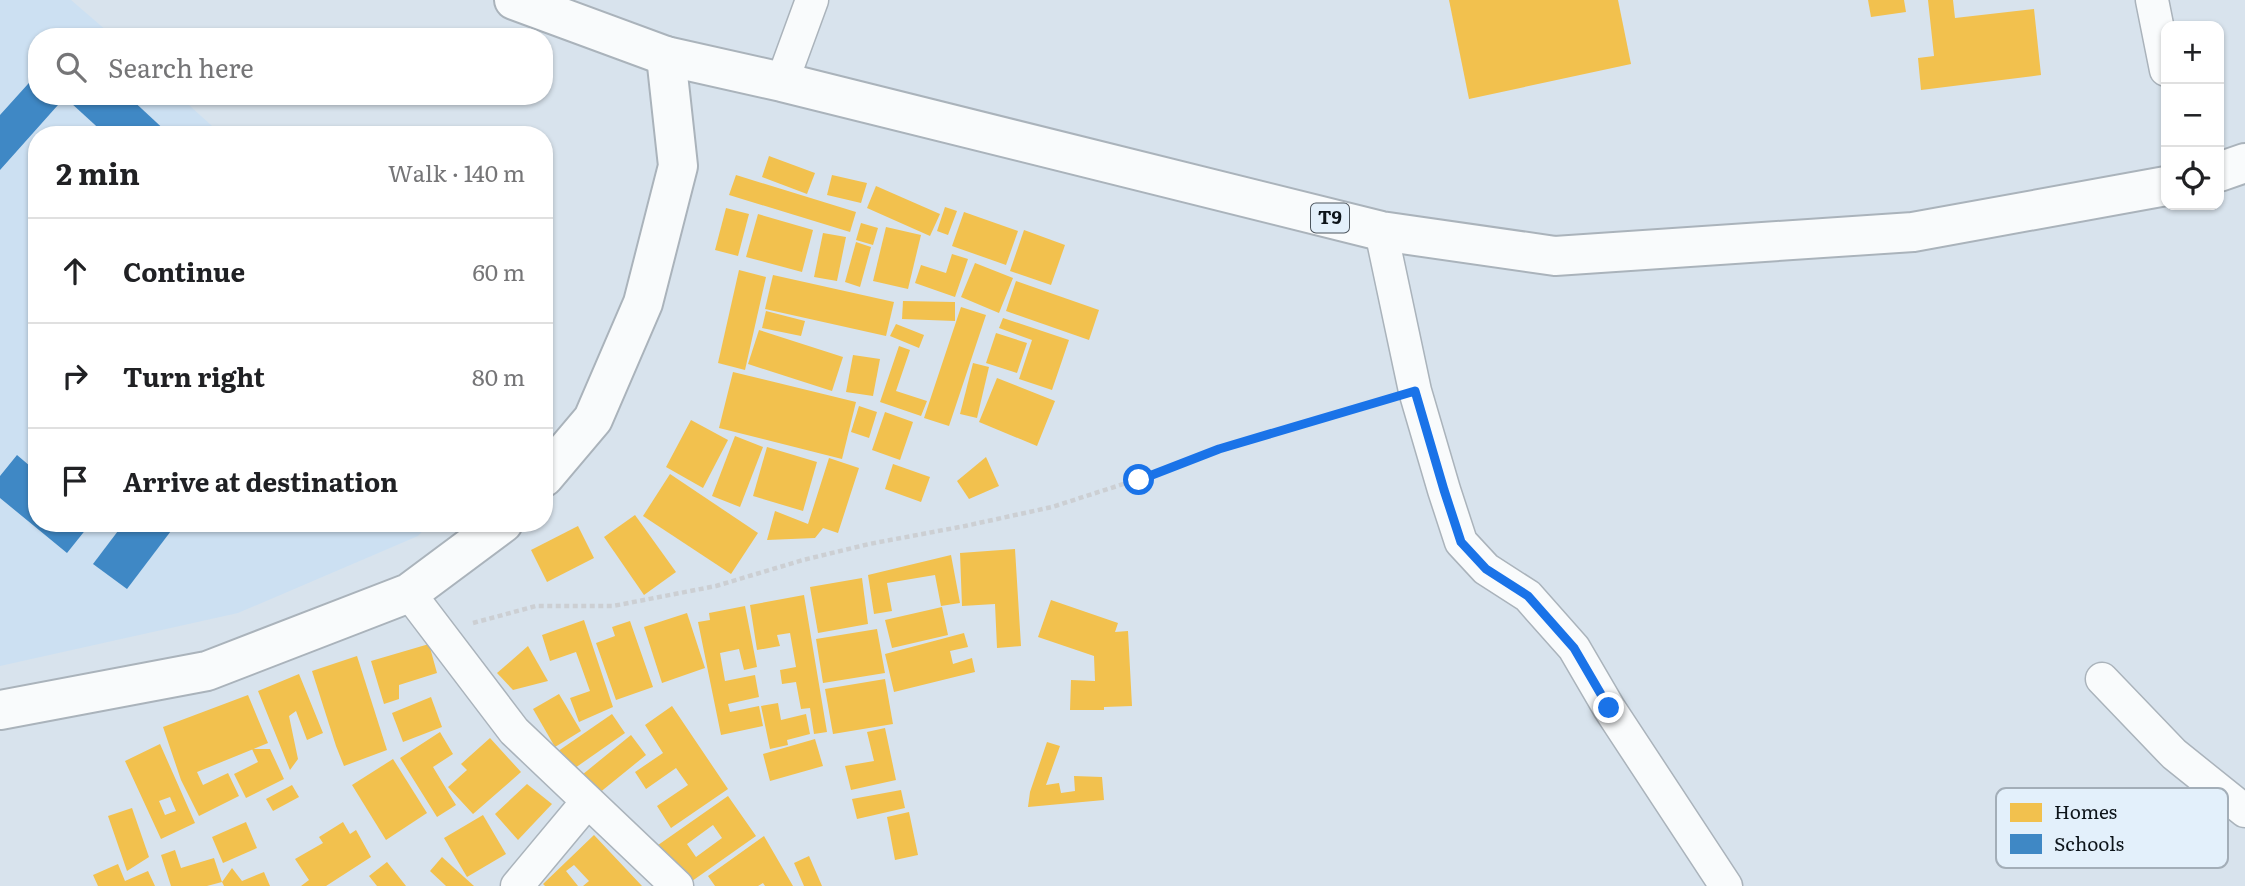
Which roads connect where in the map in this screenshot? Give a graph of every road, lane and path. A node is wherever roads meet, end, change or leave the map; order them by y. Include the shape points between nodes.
1 (514, 0) edge
2 (812, 0) edge
3 (2152, 0) edge
4 (2161, 45) edge
5 (666, 56) junction
6 (782, 82) junction
7 (2245, 163) edge
8 (2224, 170) edge
9 (2161, 187) edge
10 (1381, 231) junction
11 (1415, 391) junction
12 (553, 466) edge
13 (491, 532) edge
14 (409, 593) junction
15 (462, 625) dead end
16 (2102, 679) dead end
17 (0, 710) edge
18 (2216, 788) edge
19 (2228, 797) edge
20 (587, 802) junction
21 (2245, 811) edge
22 (517, 886) edge
23 (677, 886) edge
24 (1726, 886) edge

1 - 5 main road, T9
2 - 6 street
3 - 4 street
5 - 6 main road, T9
5 - 12 main road via 678,166 643,303 593,419
6 - 10 main road, T9
7 - 8 main road
9 - 10 main road, T9 via 1913,232 1555,256
10 - 11 street
11 - 15 path via 1219,449 1052,507 869,544 716,586 613,606 536,606
11 - 24 street via 1461,542 1486,569 1528,596 1574,648
13 - 14 main road
14 - 17 main road via 207,671
14 - 20 street via 514,731
16 - 18 street via 2174,754
19 - 21 street
20 - 22 street
20 - 23 street

